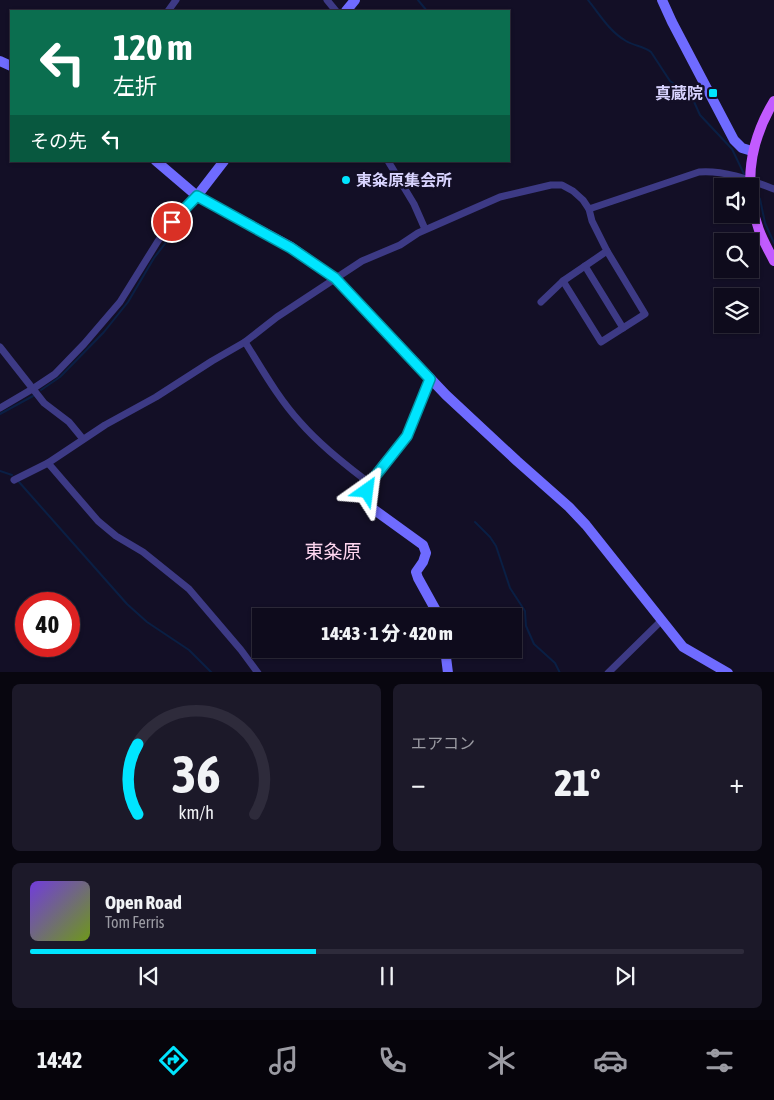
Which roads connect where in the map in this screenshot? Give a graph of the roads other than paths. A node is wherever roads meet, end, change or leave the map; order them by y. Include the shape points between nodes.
1 (327, 0) edge
2 (355, 0) edge
3 (662, 0) edge
4 (335, 10) edge
5 (347, 10) edge
6 (774, 101) edge
7 (752, 151) junction
8 (157, 162) edge
9 (223, 162) edge
10 (389, 162) edge
11 (742, 178) edge
12 (750, 178) edge
13 (759, 183) edge
14 (774, 189) edge
15 (197, 196) junction
16 (589, 209) junction
17 (758, 223) edge
18 (425, 229) junction
19 (607, 250) junction
20 (774, 261) edge
21 (586, 266) junction
22 (335, 278) junction
23 (563, 281) junction
24 (541, 302) dead end
25 (622, 328) junction
26 (245, 342) junction
27 (0, 347) edge
28 (430, 379) junction
29 (34, 388) junction
30 (0, 408) edge
31 (83, 439) junction
32 (48, 463) junction
33 (14, 480) dead end
34 (369, 484) junction
35 (435, 608) edge
36 (661, 621) junction
37 (446, 658) edge
38 (258, 672) edge
39 (448, 672) edge
40 (608, 672) edge
41 (728, 672) edge

1 - 4 street
2 - 5 street
3 - 7 street via 734,140 742,148
6 - 7 main road
7 - 12 main road
8 - 15 street
9 - 15 street
10 - 18 street
11 - 16 street via 714,171 698,172
13 - 14 street
15 - 22 street via 291,248
15 - 29 street via 158,241 120,302 84,344 54,374
16 - 18 street via 574,191 562,185 551,185 500,197
16 - 19 street
17 - 20 main road
18 - 22 street
19 - 21 street
19 - 25 street via 645,314
21 - 23 street
21 - 25 street
22 - 26 street
22 - 28 street
23 - 24 street
23 - 25 street via 601,342
26 - 31 street
26 - 34 street via 300,422
27 - 29 street
28 - 34 street via 407,436
28 - 36 street via 569,507
29 - 30 street
29 - 31 street via 44,403 69,422
31 - 32 street
32 - 33 street
32 - 38 street via 98,521 189,589
34 - 35 street via 369,506 423,545 426,553 416,572
36 - 40 street
36 - 41 street via 683,647
37 - 39 street

